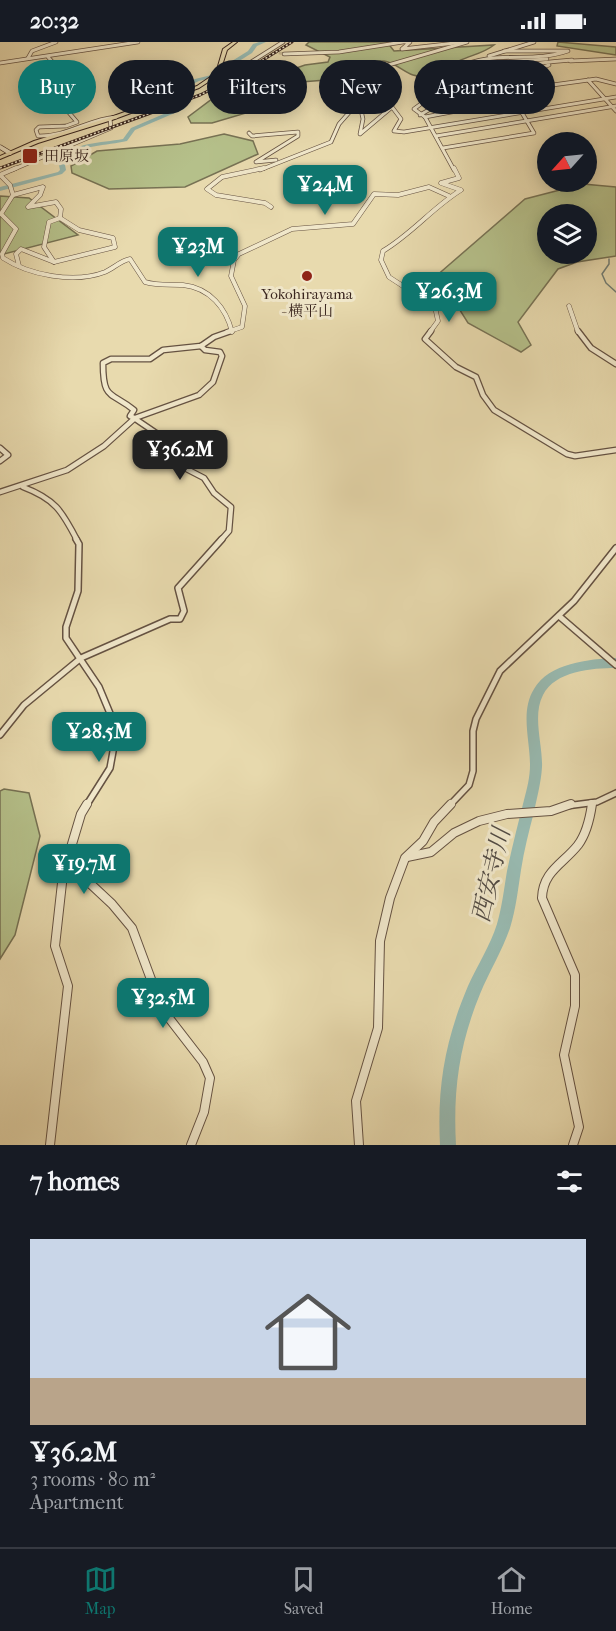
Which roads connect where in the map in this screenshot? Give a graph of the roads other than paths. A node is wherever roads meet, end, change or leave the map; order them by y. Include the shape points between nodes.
1 (56, 42) edge
2 (138, 42) edge
3 (235, 42) edge
4 (283, 42) edge
5 (404, 42) edge
6 (467, 42) edge
7 (534, 42) edge
8 (504, 51) junction
9 (284, 54) tunnel mouth
10 (516, 56) junction
11 (48, 57) junction
12 (546, 57) junction
13 (28, 58) junction
14 (616, 58) edge
15 (483, 59) joint
16 (222, 60) edge
17 (254, 60) edge
18 (509, 60) edge
19 (517, 60) edge
20 (574, 60) junction
21 (402, 61) edge
22 (0, 63) edge
23 (555, 63) edge
24 (555, 65) edge
25 (588, 80) junction
26 (207, 81) edge
27 (616, 84) edge
28 (555, 85) edge
29 (616, 97) edge
30 (605, 99) junction
31 (555, 107) edge
32 (615, 108) edge
33 (348, 114) edge
34 (362, 114) edge
35 (385, 114) edge
36 (397, 114) edge
37 (436, 114) edge
38 (442, 114) edge
39 (510, 114) edge
40 (523, 114) edge
41 (420, 115) edge
42 (432, 116) junction
43 (116, 117) junction
44 (425, 117) junction
45 (110, 119) junction
46 (527, 121) junction
47 (431, 127) junction
48 (249, 133) dead end
49 (436, 136) junction
50 (0, 147) edge
51 (442, 148) junction
52 (10, 153) junction
53 (0, 158) edge
54 (290, 158) junction
55 (0, 175) edge
56 (9, 183) joint
57 (13, 195) junction
58 (449, 196) junction
59 (271, 207) dead end
60 (60, 218) junction
61 (54, 262) junction
62 (19, 266) junction
63 (570, 306) dead end
64 (232, 332) junction
65 (201, 346) junction
66 (616, 364) edge
67 (134, 418) junction
68 (0, 448) edge
69 (616, 450) edge
70 (0, 461) edge
71 (23, 487) junction
72 (0, 492) edge
73 (616, 548) edge
74 (558, 616) junction
75 (81, 658) junction
76 (616, 665) edge
77 (0, 735) edge
78 (616, 793) edge
79 (592, 802) junction
80 (405, 858) junction
81 (66, 861) junction
82 (50, 1145) edge
83 (191, 1145) edge
84 (359, 1145) edge
85 (573, 1145) edge

1 - 13 street via 32,51
2 - 11 street
3 - 16 main road via 225,50
4 - 17 street
5 - 6 street via 410,42 402,49
5 - 9 street via 339,52
6 - 21 street
7 - 8 street
8 - 12 street via 568,51
8 - 15 street
10 - 12 street
10 - 15 street
10 - 18 street
11 - 13 street
11 - 43 street via 81,94 64,108 77,122 39,127 38,136 101,117
12 - 19 street
12 - 20 street
13 - 22 street
14 - 20 street
20 - 23 street
20 - 24 street
25 - 27 street
25 - 28 street
25 - 30 street
26 - 43 main road
29 - 30 street
30 - 31 street
30 - 32 street
32 - 46 street
33 - 54 street via 329,144
34 - 35 street via 360,134
36 - 47 street via 401,119 394,131
37 - 42 street
38 - 42 street
39 - 47 street
40 - 46 street
41 - 44 street
42 - 44 street
43 - 45 main road
44 - 47 street
45 - 52 main road
45 - 55 street via 111,128
46 - 49 street
46 - 51 street via 534,132
47 - 49 street
48 - 54 street via 252,136 298,132 295,139 256,162
49 - 51 street
50 - 52 street
51 - 58 street via 459,178 441,183 461,190
52 - 53 main road
54 - 59 street via 251,173 222,177 207,189 216,195 265,202
55 - 56 street
56 - 57 street
57 - 60 street via 43,187 28,207 56,202 61,209
57 - 62 street via 1,214 16,229 2,254 5,260
58 - 64 street via 426,186 395,195 374,194 353,224 297,228 243,249 233,259 231,272 234,292 245,306 245,319 242,327
58 - 69 street via 421,225 380,255 386,274 427,299 436,310 438,321 425,339 456,367 476,377 494,410 530,434 575,456
60 - 61 street via 50,222 44,247
60 - 61 street via 79,230 113,238 116,243 107,250
61 - 62 street via 21,249 16,258
62 - 64 street via 39,274 95,275 130,259 145,282 189,286 208,295 225,309
63 - 66 street via 572,320 588,346
64 - 65 street
65 - 67 street via 222,356 214,382 207,390
65 - 67 street via 163,350 150,359 105,360 106,388 113,399 134,410 130,416
67 - 71 street via 86,461
67 - 75 street via 159,435 173,462 204,478 231,507 232,523 178,588 184,611 180,619 170,619
68 - 70 street via 8,455
71 - 72 street
71 - 75 street via 55,504 79,544 78,591 66,638
73 - 74 street
74 - 76 street
74 - 80 street via 500,671 476,718 469,785
75 - 77 street via 23,705
75 - 81 street via 114,723 115,752 110,768 81,814
78 - 79 street
79 - 80 street via 479,821 431,852
79 - 85 street via 584,835 576,848 545,876 542,888 542,898 575,975 575,1006 564,1055 579,1127
80 - 84 street via 380,941 378,1028 356,1101
81 - 82 street via 55,946 68,986
81 - 83 street via 132,928 162,1009 203,1062 210,1078 204,1112

